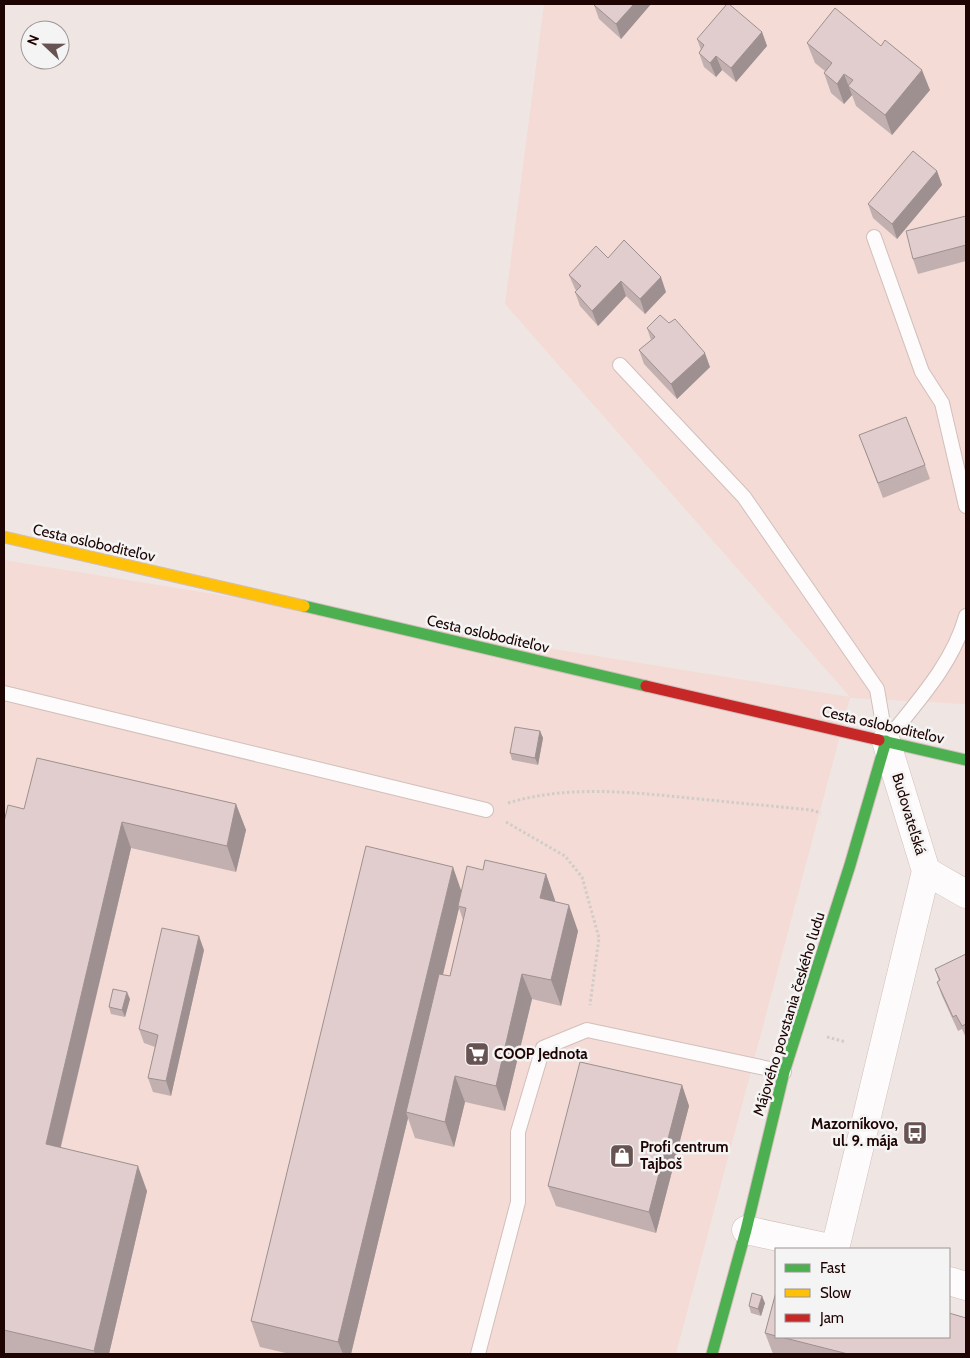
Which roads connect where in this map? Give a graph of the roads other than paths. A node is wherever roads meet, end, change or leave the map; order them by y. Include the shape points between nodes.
1 (874, 237) dead end
2 (620, 365) dead end
3 (966, 506) edge
4 (4, 537) edge
5 (966, 616) edge
6 (4, 693) edge
7 (886, 741) junction
8 (966, 760) edge
9 (486, 810) road end
10 (926, 871) junction
11 (966, 894) edge
12 (784, 1072) junction
13 (746, 1230) junction
14 (829, 1248) edge
15 (834, 1248) edge
16 (950, 1281) edge
17 (966, 1286) edge
18 (478, 1354) edge
19 (712, 1354) edge

1 - 3 lane via 922,372 942,403
2 - 7 lane via 744,497 877,689
4 - 7 main road, Cesta osloboditeľov
5 - 7 lane via 961,636 935,678
6 - 9 lane
7 - 8 main road, Cesta osloboditeľov
7 - 10 street, Budovateľská
7 - 12 main road, Májového povstania českého ľudu
10 - 11 street, Budovateľská
10 - 15 street
12 - 13 main road, Májového povstania českého ľudu
12 - 18 lane via 587,1030 542,1048 518,1132 518,1202
13 - 14 street
13 - 19 main road, Májového povstania českého ľudu
16 - 17 street

